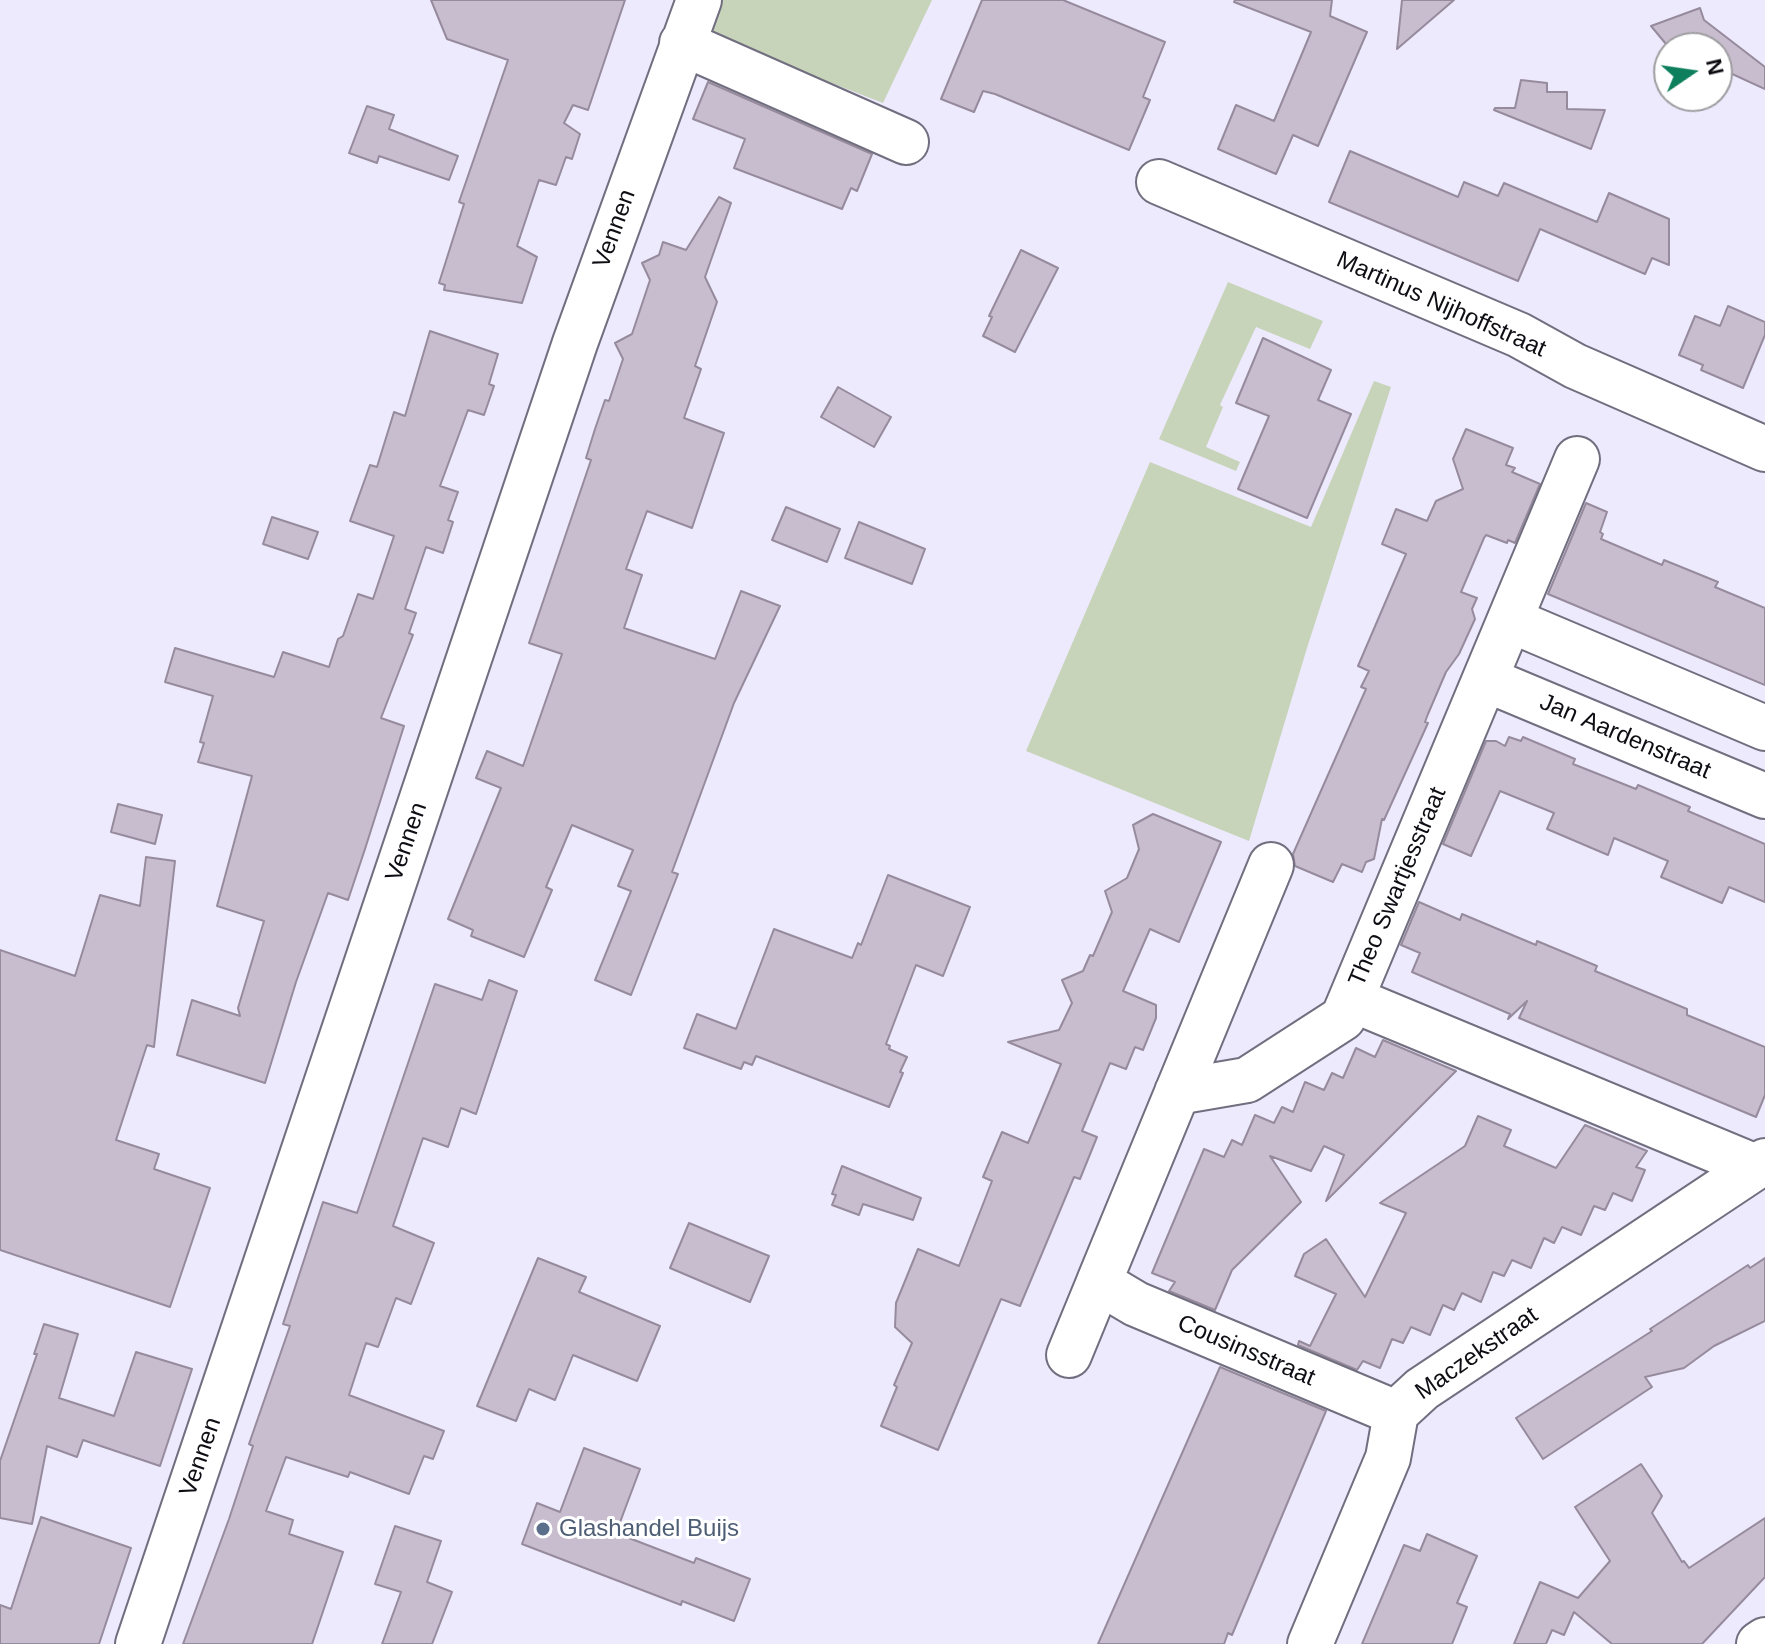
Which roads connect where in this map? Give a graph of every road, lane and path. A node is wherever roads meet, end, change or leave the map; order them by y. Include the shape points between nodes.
1 (699, 0) edge
2 (682, 43) junction
3 (906, 142) dead end
4 (1159, 182) dead end
5 (1765, 449) edge
6 (1577, 459) dead end
7 (1510, 620) junction
8 (1485, 679) junction
9 (1765, 728) edge
10 (1765, 796) edge
11 (1271, 865) dead end
12 (1351, 999) junction
13 (1177, 1092) junction
14 (1760, 1164) edge
15 (1099, 1282) junction
16 (1069, 1355) dead end
17 (1396, 1413) junction
18 (1765, 1640) edge
19 (138, 1644) edge
20 (1310, 1644) edge
21 (1759, 1644) edge

1 - 2 street, Vennen
2 - 3 street
2 - 19 street, Vennen via 569,358
4 - 5 street, Martinus Nijhoffstraat via 1519,335 1586,372
6 - 7 street, Theo Swartjesstraat
7 - 8 street, Theo Swartjesstraat
7 - 9 street
8 - 10 street, Jan Aardenstraat
8 - 12 street, Theo Swartjesstraat
11 - 13 street
12 - 13 street via 1343,1018 1247,1080
12 - 14 street, Theo Swartjesstraat
13 - 15 street
14 - 17 street, Maczekstraat via 1422,1389
15 - 16 street
15 - 17 street, Cousinsstraat via 1136,1304
17 - 20 street, Maczekstraat via 1388,1458
18 - 21 street

